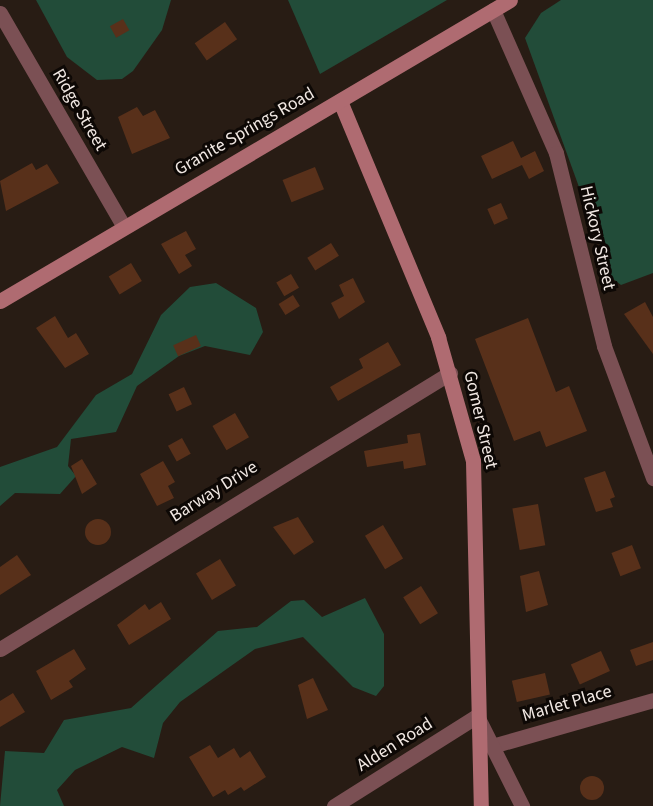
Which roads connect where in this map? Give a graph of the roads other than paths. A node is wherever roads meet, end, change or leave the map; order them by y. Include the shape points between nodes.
1 (510, 0) edge
2 (493, 10) junction
3 (0, 13) edge
4 (340, 101) junction
5 (124, 227) junction
6 (0, 301) edge
7 (450, 373) junction
8 (653, 478) edge
9 (0, 649) edge
10 (653, 700) edge
11 (477, 716) junction
12 (492, 746) junction
13 (333, 806) edge
14 (482, 806) edge
15 (522, 806) edge

1 - 2 street, Granite Springs Road
2 - 4 street, Granite Springs Road
2 - 8 street, Hickory Street via 556,153 604,346
3 - 5 street, Ridge Street
4 - 5 street, Granite Springs Road
4 - 7 street, Gomer Street
5 - 6 street, Granite Springs Road
7 - 9 street, Barway Drive
7 - 11 street, Gomer Street via 473,461 479,549
10 - 12 street, Marlet Place
11 - 12 street
11 - 13 street, Alden Road
11 - 14 street, Gomer Street
12 - 15 street

